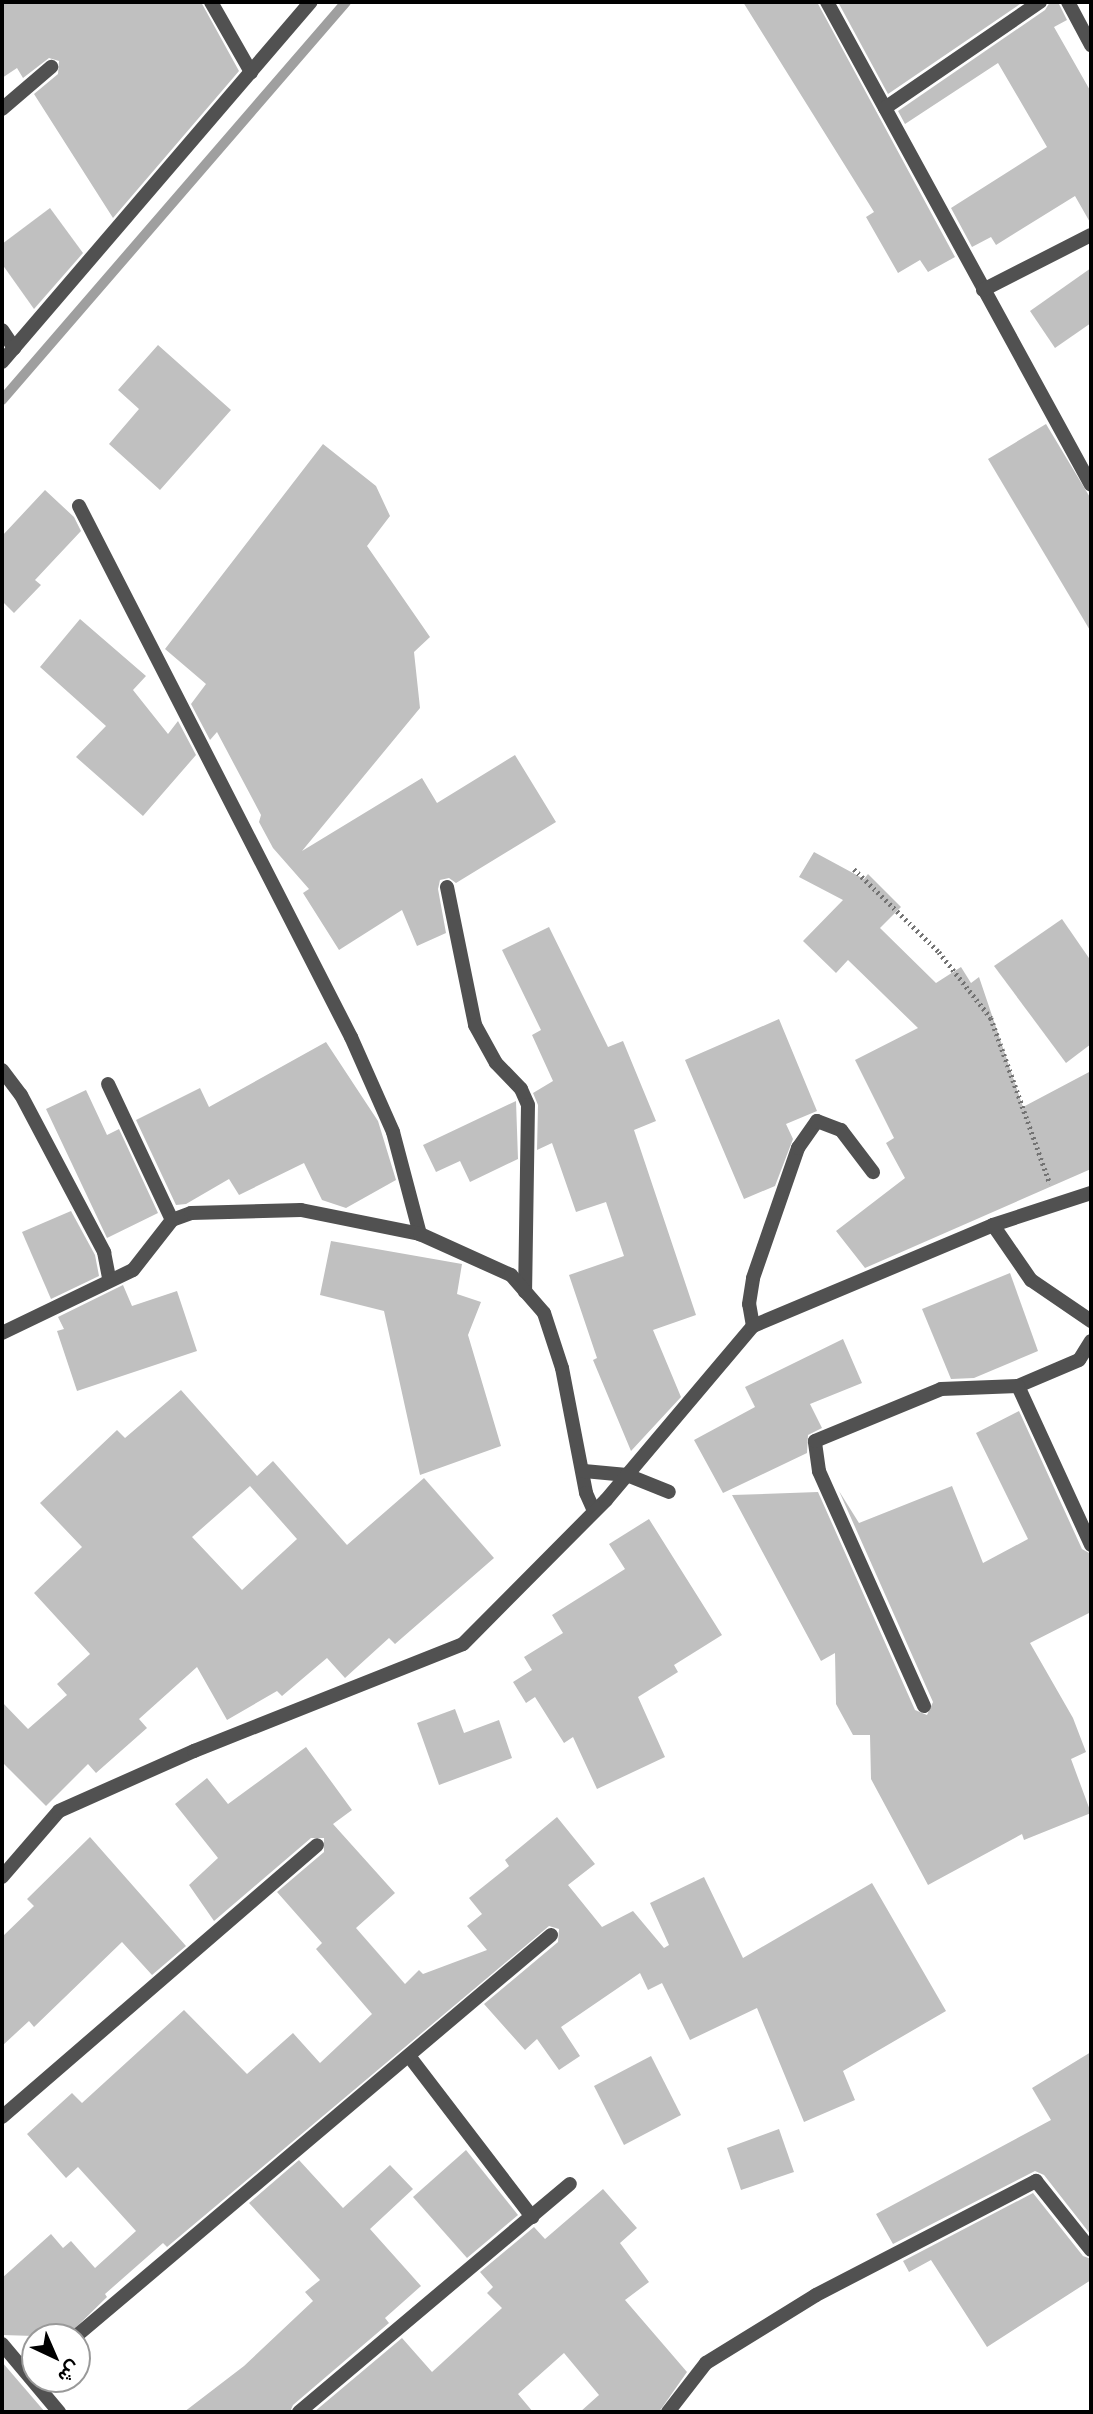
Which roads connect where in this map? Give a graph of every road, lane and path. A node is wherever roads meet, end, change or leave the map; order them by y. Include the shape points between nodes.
1 (211, 2) edge
2 (311, 2) edge
3 (827, 2) edge
4 (1040, 2) edge
5 (1068, 2) edge
6 (1091, 45) edge
7 (51, 66) dead end
8 (251, 72) junction
9 (2, 108) edge
10 (885, 108) junction
11 (1091, 235) edge
12 (983, 290) junction
13 (2, 330) edge
14 (14, 348) junction
15 (2, 362) edge
16 (1091, 485) edge
17 (79, 506) dead end
18 (854, 869) dead end
19 (447, 887) dead end
20 (2, 1070) edge
21 (108, 1084) dead end
22 (873, 1172) dead end
23 (1091, 1193) edge
24 (1058, 1204) junction
25 (172, 1220) junction
26 (993, 1225) junction
27 (420, 1234) junction
28 (109, 1278) junction
29 (525, 1292) junction
30 (1091, 1321) edge
31 (753, 1326) junction
32 (2, 1333) edge
33 (1091, 1341) edge
34 (1018, 1386) junction
35 (584, 1471) junction
36 (627, 1475) junction
37 (669, 1492) dead end
38 (594, 1511) junction
39 (1091, 1545) edge
40 (924, 1706) dead end
41 (317, 1845) dead end
42 (2, 1877) edge
43 (551, 1934) dead end
44 (409, 2056) junction
45 (2, 2116) edge
46 (570, 2185) dead end
47 (532, 2217) junction
48 (1091, 2250) edge
49 (91, 2324) edge
50 (2, 2344) edge
51 (21, 2362) edge
52 (46, 2393) edge
53 (59, 2412) edge
54 (299, 2412) edge
55 (668, 2412) edge

1 - 8 street
2 - 8 street
3 - 10 street
4 - 10 street
5 - 6 street
7 - 9 street
8 - 14 street
10 - 12 street
11 - 12 street
12 - 16 street
13 - 14 street
14 - 15 street
17 - 27 street via 351,1037 393,1132
18 - 24 path via 948,962 990,1018
19 - 29 street via 475,1025 528,1105
20 - 28 street via 21,1095 104,1252
21 - 25 street
22 - 31 street via 841,1130 817,1121 798,1148 753,1278 749,1304
23 - 24 street
24 - 26 street
25 - 27 street via 191,1213 301,1210
25 - 28 street via 133,1270
26 - 30 street via 1031,1280
26 - 31 street
27 - 29 street via 511,1275
28 - 32 street
29 - 35 street via 544,1313 562,1368
31 - 36 street
33 - 34 street via 1079,1360
34 - 39 street
34 - 40 street via 941,1389 815,1441 819,1471
35 - 36 street
35 - 38 street
36 - 37 street
36 - 38 street
38 - 42 street via 463,1644 194,1751 59,1811
41 - 45 street
43 - 44 street
44 - 47 street
44 - 49 street
46 - 47 street
47 - 54 street
48 - 55 street via 1036,2181 816,2295 706,2363
50 - 51 street
52 - 53 street

